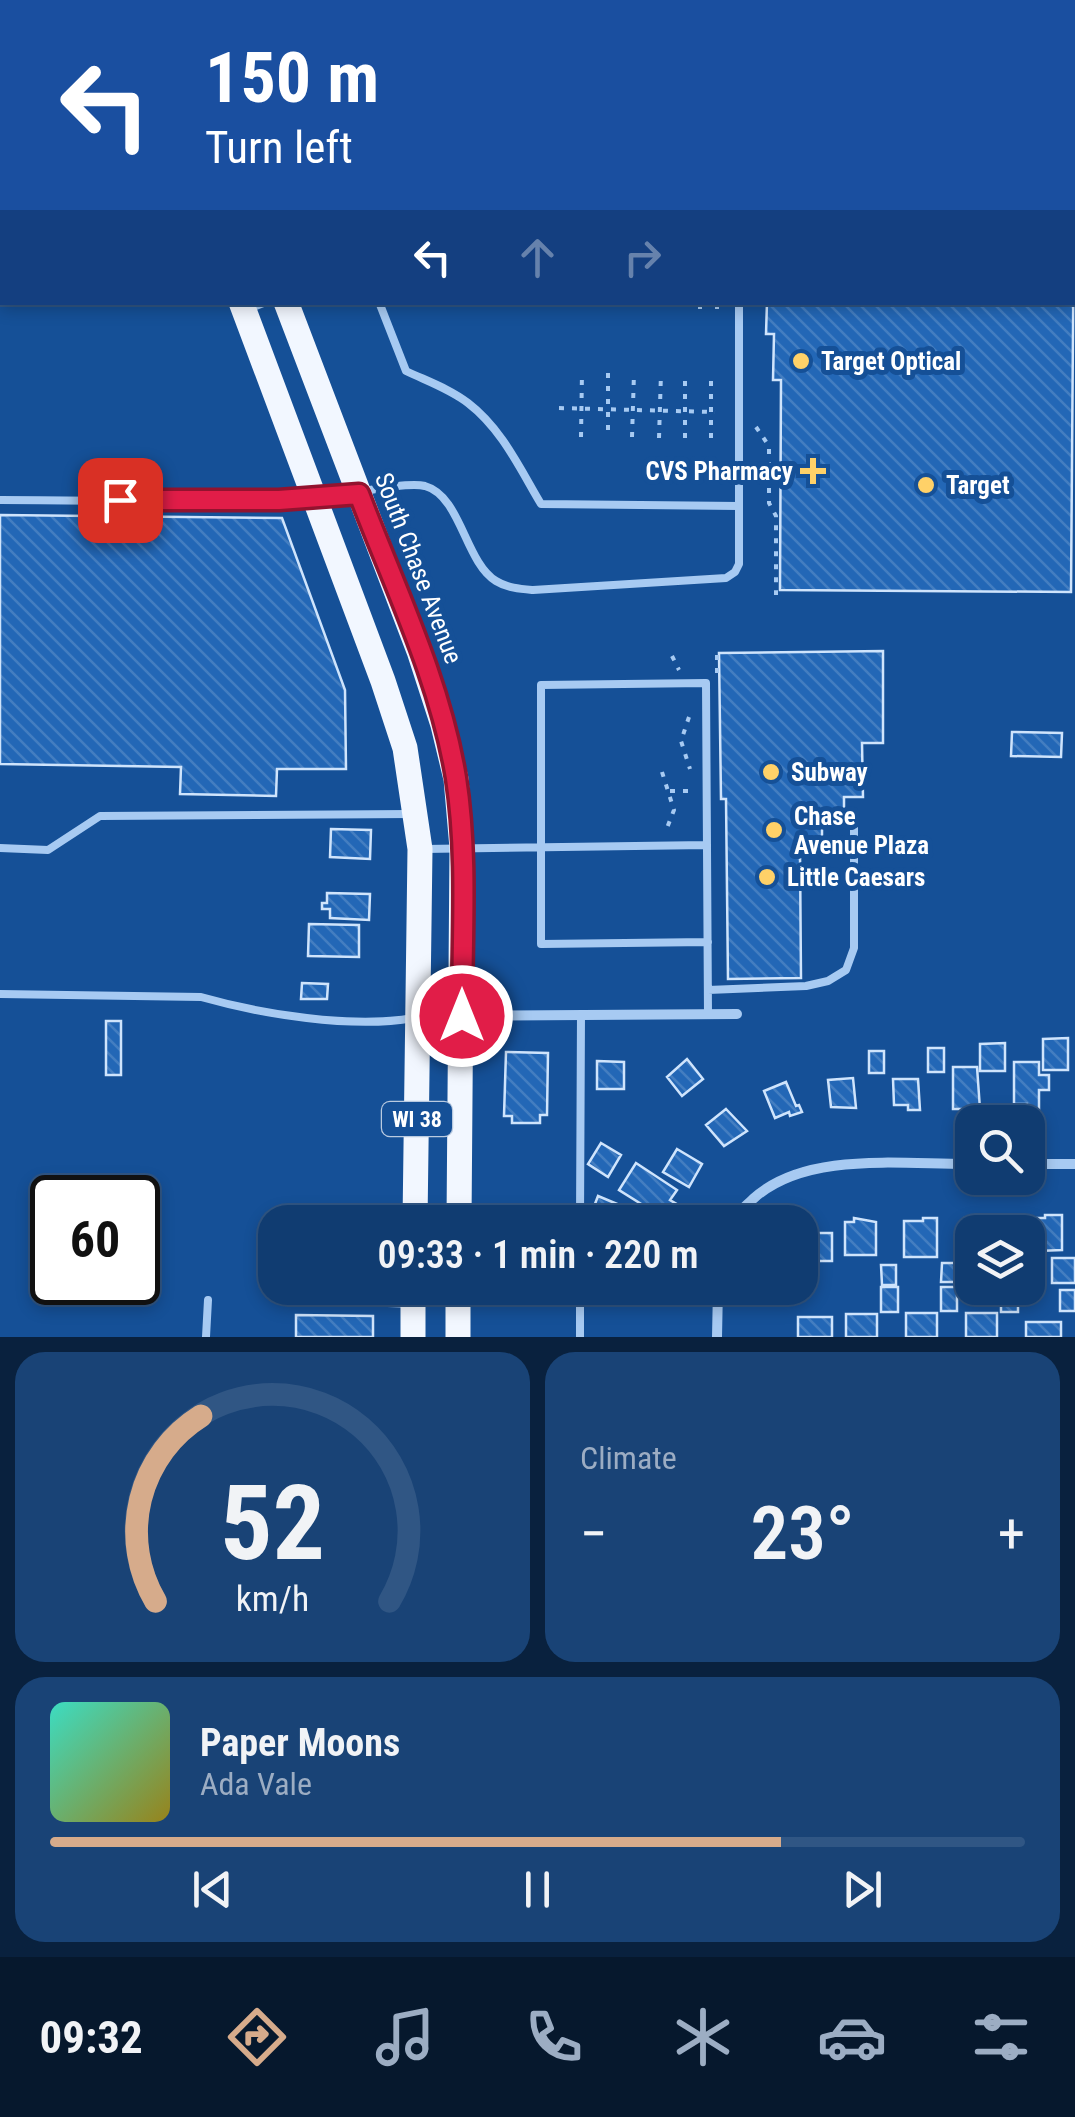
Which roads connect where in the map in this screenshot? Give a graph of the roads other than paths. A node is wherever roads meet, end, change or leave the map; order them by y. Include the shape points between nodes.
1 (250, 305) edge
2 (287, 305) edge
3 (381, 305) edge
4 (739, 305) edge
5 (359, 494) junction
6 (314, 498) junction
7 (0, 500) edge
8 (740, 506) junction
9 (416, 814) junction
10 (854, 824) dead end
11 (707, 845) junction
12 (540, 847) junction
13 (0, 848) edge
14 (462, 848) junction
15 (420, 849) junction
16 (708, 942) junction
17 (708, 990) junction
18 (0, 994) edge
19 (581, 1014) junction
20 (708, 1014) junction
21 (737, 1014) dead end
22 (418, 1016) junction
23 (462, 1016) junction
24 (955, 1164) edge
25 (1045, 1164) edge
26 (1075, 1164) edge
27 (415, 1205) edge
28 (459, 1205) edge
29 (580, 1205) edge
30 (747, 1205) edge
31 (208, 1300) dead end
32 (413, 1305) edge
33 (458, 1305) edge
34 (580, 1305) edge
35 (718, 1305) edge
36 (206, 1337) edge
37 (412, 1337) edge
38 (458, 1337) edge
39 (580, 1337) edge
40 (717, 1337) edge

1 - 6 main road, WI 38
2 - 5 main road, South Chase Avenue / WI 38
3 - 8 lane via 406,371 450,392 486,420 542,504
4 - 8 lane
5 - 6 lane
5 - 8 lane via 429,487 444,498 495,581 533,590 726,578 739,564
5 - 14 main road, South Chase Avenue / WI 38 via 444,725
6 - 7 lane
6 - 9 main road, WI 38 via 389,698
9 - 13 lane via 100,816 48,850
9 - 15 main road, WI 38
10 - 17 lane via 854,948 846,970 806,986
11 - 12 lane
11 - 12 lane via 706,683 699,683 540,685
11 - 16 lane
12 - 14 lane
12 - 16 lane via 541,944
14 - 15 lane
14 - 23 main road, South Chase Avenue / WI 38
15 - 22 main road, WI 38
16 - 17 lane
17 - 20 lane
18 - 22 lane via 202,997 363,1023
19 - 20 street
19 - 23 street
19 - 29 lane
20 - 21 street
22 - 23 street
22 - 27 main road, WI 38
23 - 28 main road, South Chase Avenue / WI 38
24 - 30 street via 806,1170 767,1186
25 - 26 street
31 - 36 lane
32 - 37 main road
33 - 38 main road
34 - 39 lane
35 - 40 street

